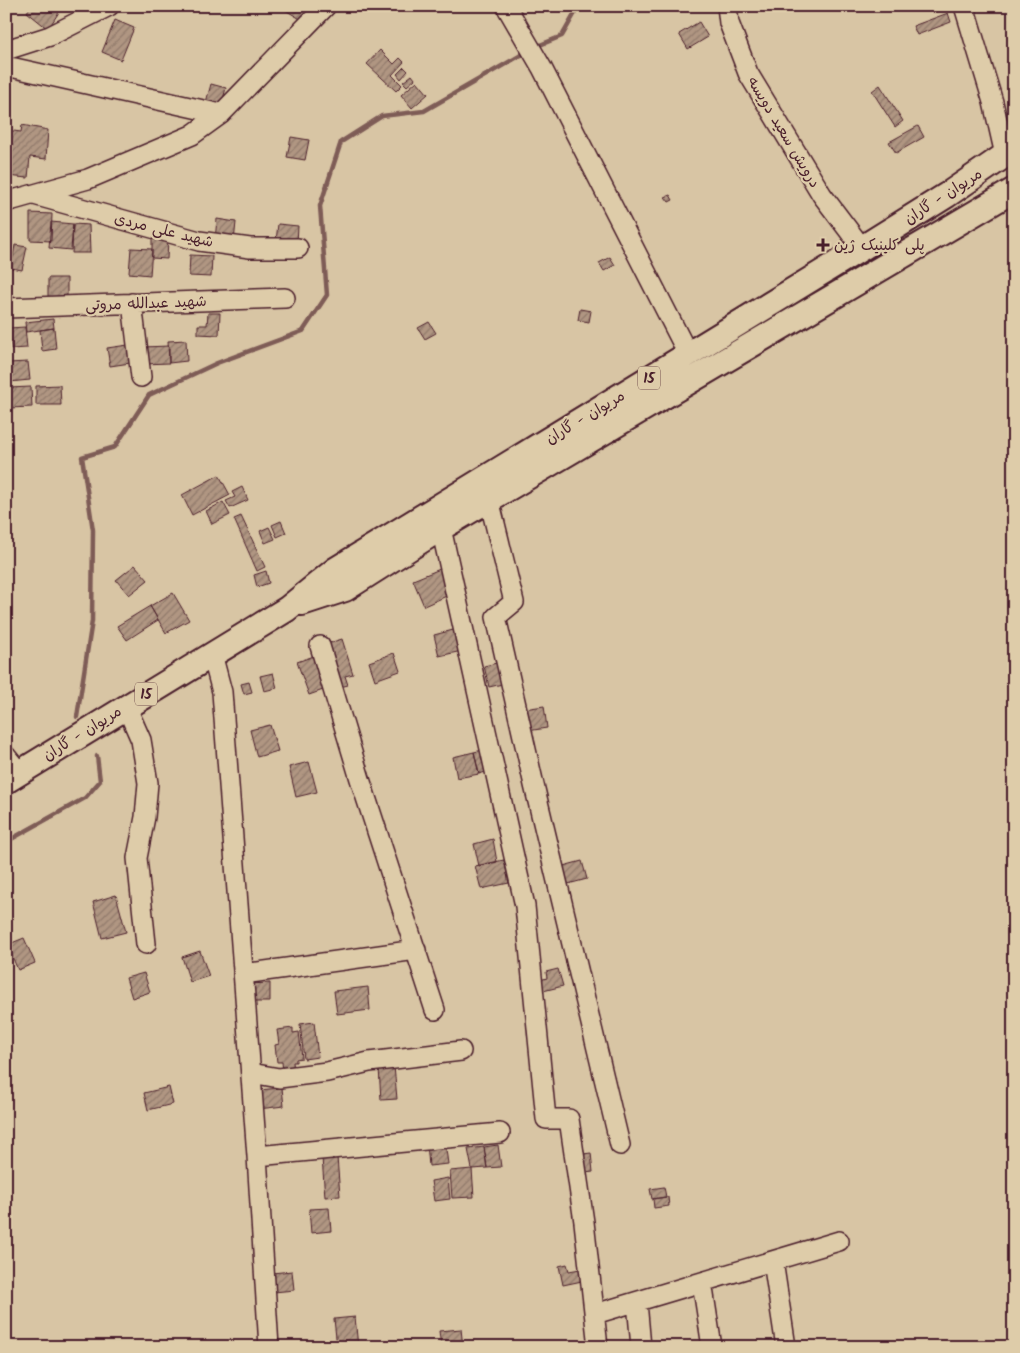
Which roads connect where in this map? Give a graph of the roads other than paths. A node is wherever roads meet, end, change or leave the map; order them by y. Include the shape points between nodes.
1 (109, 6) edge
2 (326, 6) edge
3 (506, 6) edge
4 (727, 6) edge
5 (964, 6) edge
6 (6, 50) edge
7 (6, 67) edge
8 (220, 114) junction
9 (1009, 152) edge
10 (1014, 190) edge
11 (33, 195) junction
12 (6, 202) edge
13 (923, 210) junction
14 (942, 232) junction
15 (298, 248) dead end
16 (862, 248) junction
17 (285, 298) dead end
18 (132, 303) junction
19 (6, 308) edge
20 (688, 354) junction
21 (140, 377) dead end
22 (489, 499) junction
23 (441, 528) junction
24 (287, 609) junction
25 (320, 646) dead end
26 (212, 654) junction
27 (126, 706) junction
28 (11, 770) edge
29 (146, 944) dead end
30 (416, 950) junction
31 (243, 974) junction
32 (435, 1010) dead end
33 (461, 1051) dead end
34 (251, 1072) junction
35 (500, 1134) dead end
36 (620, 1145) dead end
37 (257, 1156) junction
38 (839, 1241) dead end
39 (773, 1261) junction
40 (702, 1282) junction
41 (637, 1302) junction
42 (595, 1314) junction
43 (594, 1346) edge
44 (269, 1347) edge
45 (641, 1347) edge
46 (712, 1347) edge
47 (786, 1347) edge

1 - 6 street via 50,36
2 - 8 street
3 - 20 street via 542,68
4 - 16 street, درویش سعید دویسه via 729,23 748,73 822,196
5 - 9 street
7 - 8 street
8 - 11 street via 192,136 88,179
9 - 13 main road, مریوان - گاران / 15
10 - 14 main road, مریوان - گاران / 15
11 - 12 street
11 - 15 street, شهید علی مردی via 199,241 250,248
13 - 14 main road via 938,216
13 - 16 main road, مریوان - گاران / 15
14 - 22 main road, مریوان - گاران / 15
16 - 20 main road, مریوان - گاران / 15
17 - 18 street, شهید عبدالله مروتی
18 - 19 street, شهید عبدالله مروتی
18 - 21 street
20 - 24 main road, مریوان - گاران / 15 via 335,570
22 - 23 main road, مریوان - گاران / 15
22 - 36 street via 514,602 496,617
23 - 24 main road, مریوان - گاران / 15 via 345,589
23 - 42 street via 525,906 546,1119 569,1119
24 - 26 main road, مریوان - گاران / 15
25 - 30 street
26 - 27 main road, مریوان - گاران / 15
26 - 31 street via 222,692
27 - 28 main road, مریوان - گاران / 15
27 - 29 street via 141,740 148,783 137,858
30 - 31 street
30 - 32 street
31 - 34 street
33 - 34 street via 369,1062 279,1078
34 - 37 street
35 - 37 street
37 - 44 street
38 - 39 street
39 - 40 street
39 - 47 street
40 - 41 street
40 - 46 street
41 - 42 street
41 - 45 street
42 - 43 street

